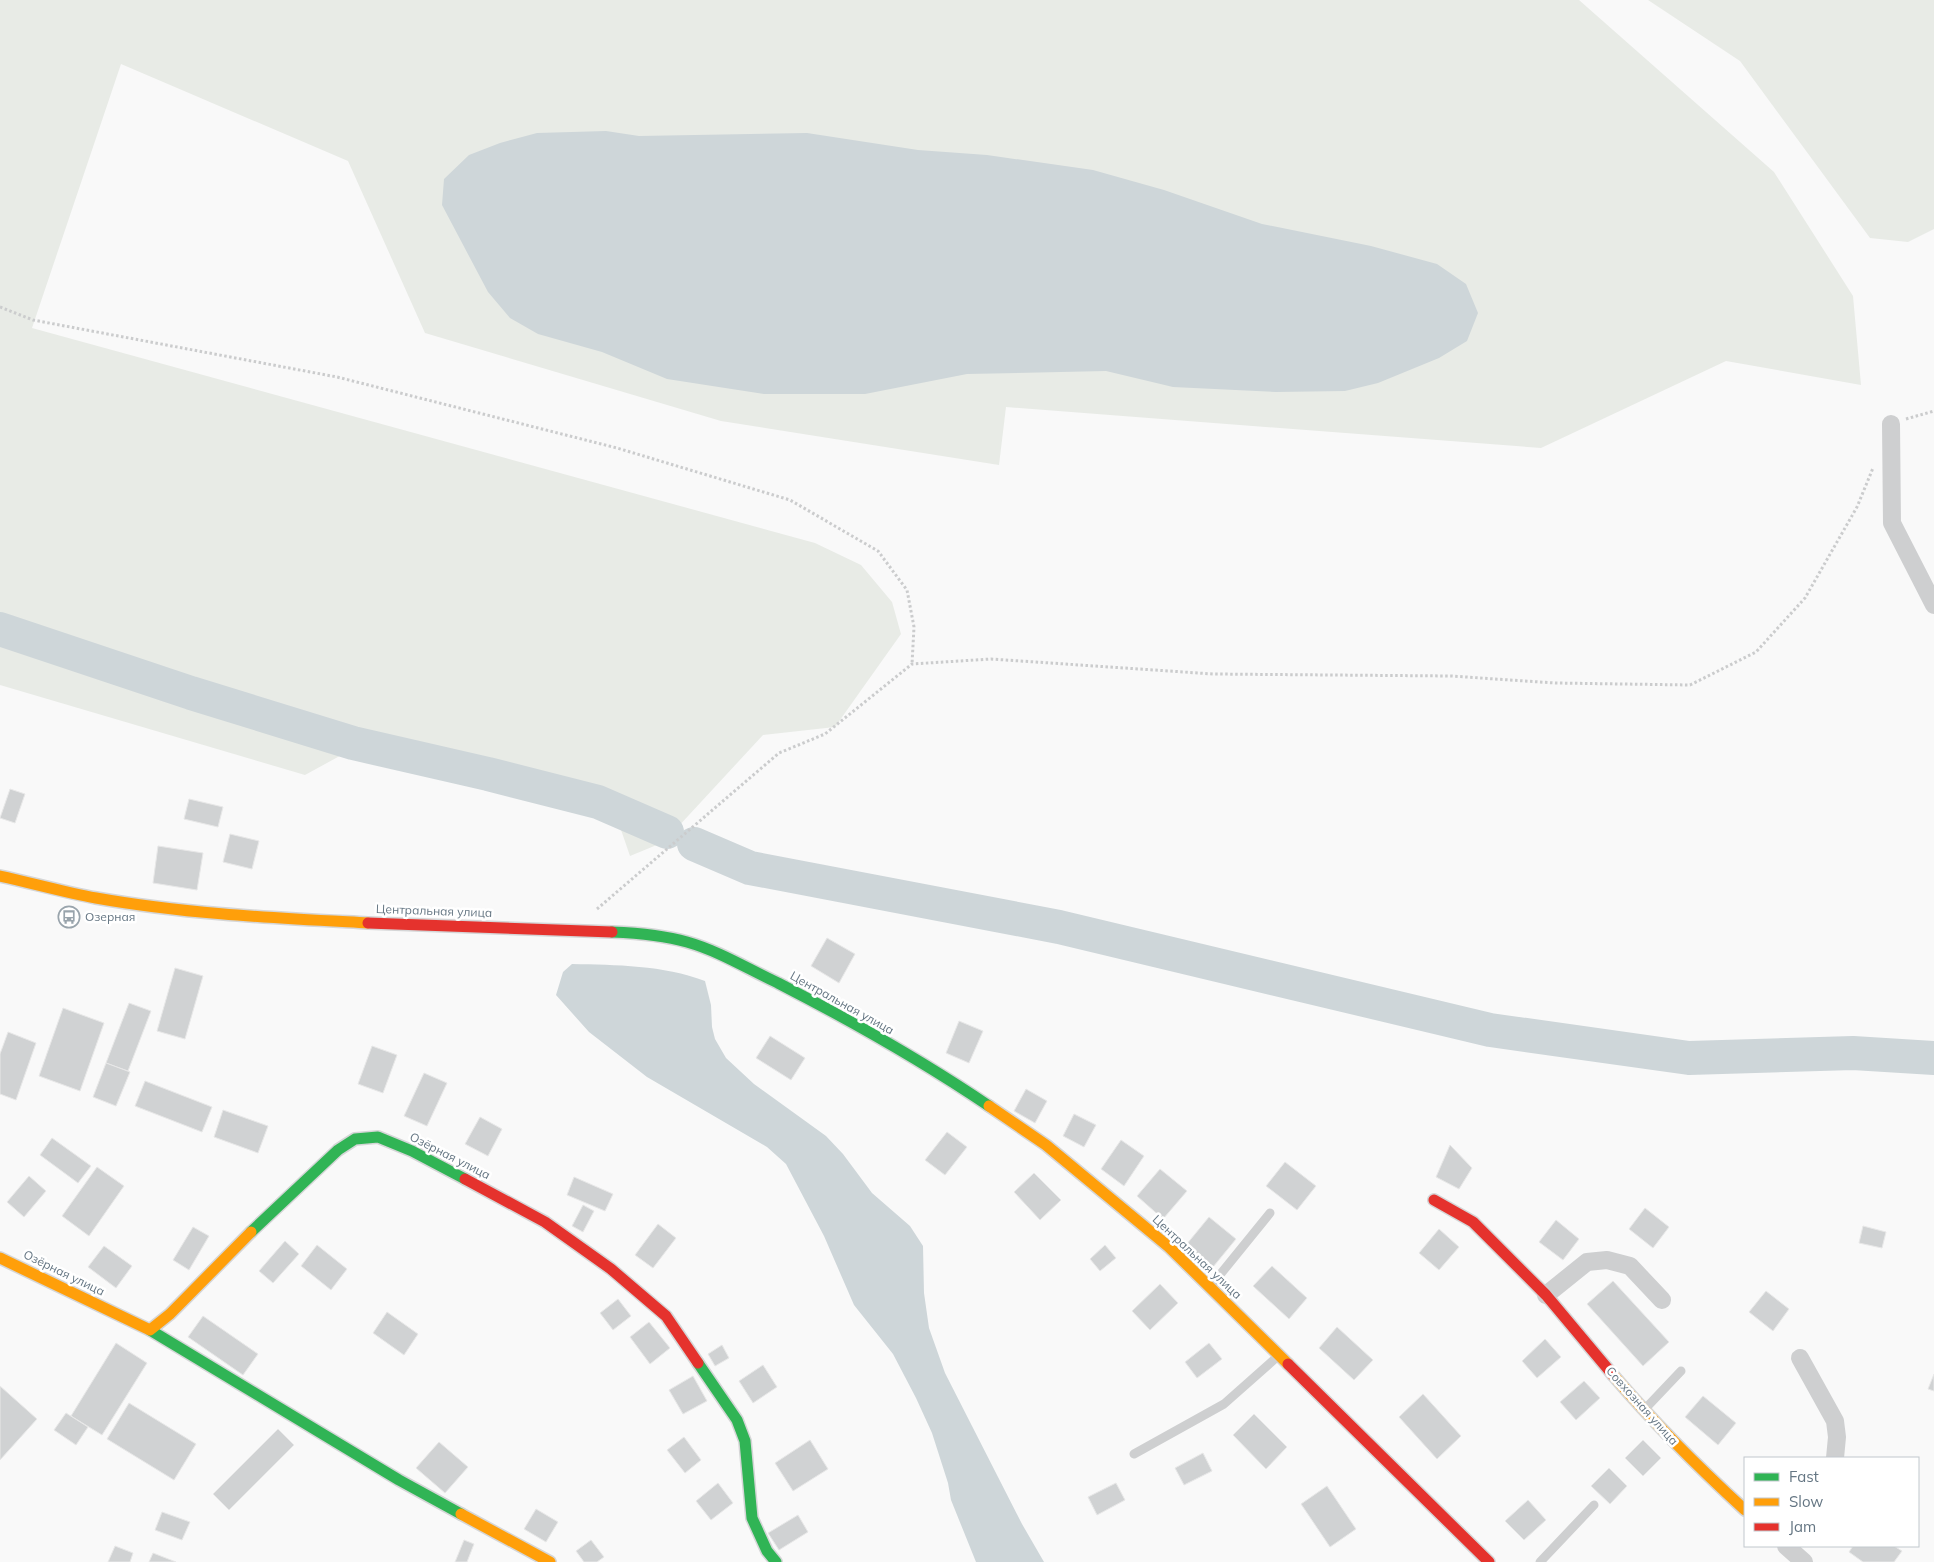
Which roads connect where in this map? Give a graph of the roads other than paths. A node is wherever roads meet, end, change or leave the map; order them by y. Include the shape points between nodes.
1 (1891, 424) road end
2 (1934, 605) edge
3 (0, 876) edge
4 (1434, 1200) dead end
5 (1270, 1213) dead end
6 (0, 1258) edge
7 (1210, 1287) junction
8 (1546, 1295) junction
9 (1662, 1300) dead end
10 (150, 1330) junction
11 (1279, 1355) junction
12 (1800, 1358) dead end
13 (1681, 1371) dead end
14 (1644, 1410) junction
15 (1134, 1454) dead end
16 (1835, 1457) edge
17 (1594, 1505) dead end
18 (1744, 1509) edge
19 (1788, 1547) edge
20 (550, 1562) edge
21 (776, 1562) edge
22 (1489, 1562) edge
23 (1540, 1562) edge
24 (1804, 1562) edge

1 - 2 street via 1892,524
3 - 7 street, Центральная улица via 96,898 241,916 567,929 645,934 688,942 823,1006 943,1075 1046,1145 1169,1246
4 - 8 street, Совхозная улица via 1473,1222
5 - 7 lane
6 - 10 street, Озёрная улица
7 - 11 street, Центральная улица
8 - 9 street via 1587,1262 1606,1260 1630,1266
8 - 14 street, Совхозная улица
10 - 20 street via 399,1480
10 - 21 street, Озёрная улица via 338,1150 355,1139 378,1137 412,1151 545,1222 611,1269 666,1316 737,1420 745,1441 752,1518 767,1551
11 - 15 lane via 1224,1404
11 - 22 street, Центральная улица
12 - 16 street via 1835,1421
13 - 14 lane
14 - 18 street, Совхозная улица
17 - 23 lane
19 - 24 street

